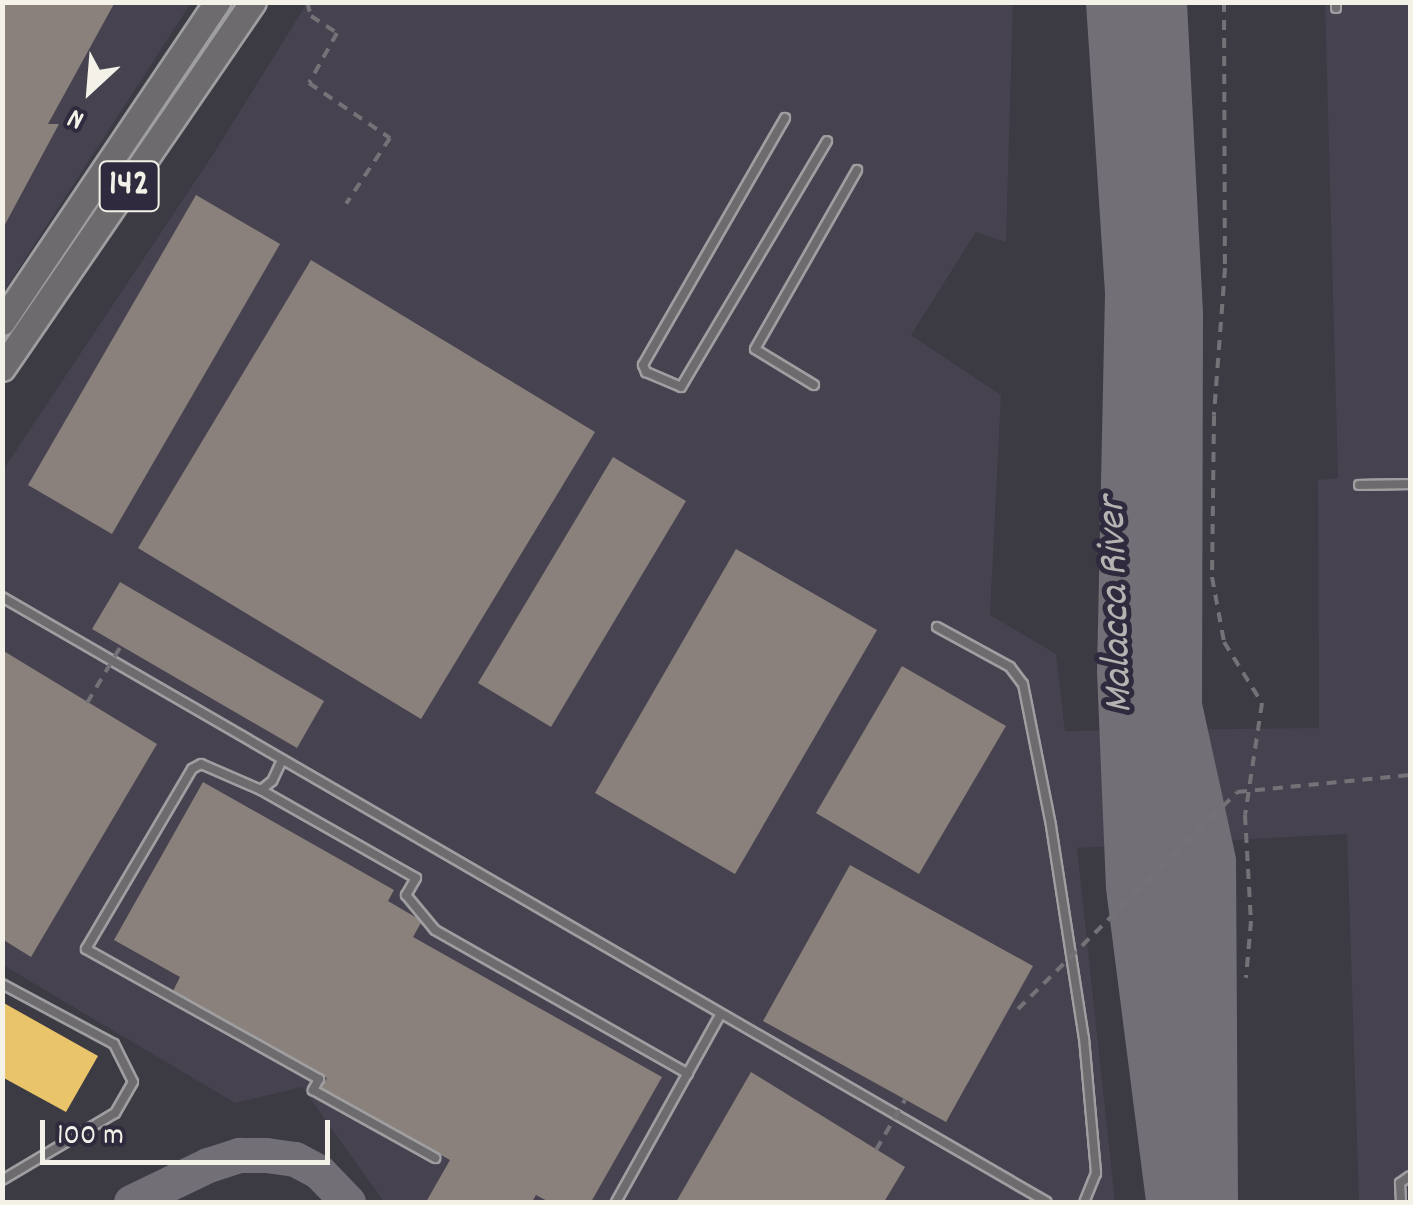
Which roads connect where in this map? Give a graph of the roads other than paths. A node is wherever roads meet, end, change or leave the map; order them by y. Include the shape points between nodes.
1 (217, 2) edge
2 (252, 2) edge
3 (785, 118) dead end
4 (826, 141) dead end
5 (857, 170) dead end
6 (2, 322) edge
7 (2, 368) edge
8 (814, 385) dead end
9 (1410, 484) edge
10 (1359, 485) dead end
11 (2, 597) edge
12 (937, 627) dead end
13 (282, 760) junction
14 (262, 790) junction
15 (2, 984) edge
16 (720, 1015) junction
17 (688, 1074) junction
18 (435, 1158) dead end
19 (1410, 1176) edge
20 (2, 1180) edge
21 (616, 1202) edge
22 (1047, 1202) edge
23 (1084, 1202) edge
24 (1401, 1202) edge

1 - 6 main road, 142
2 - 7 main road, 142
3 - 4 lane via 643,366 646,372 681,387
5 - 8 lane via 755,349
9 - 10 lane
11 - 13 lane
12 - 23 lane via 1010,667 1023,684 1084,1038 1096,1173
13 - 14 lane
13 - 16 lane
14 - 17 lane via 416,878 406,896 435,930
14 - 18 lane via 201,764 192,769 86,949 319,1079 313,1090
15 - 20 lane via 114,1044 133,1082 115,1113
16 - 17 lane
16 - 22 lane
17 - 21 lane
19 - 24 lane via 1400,1183

